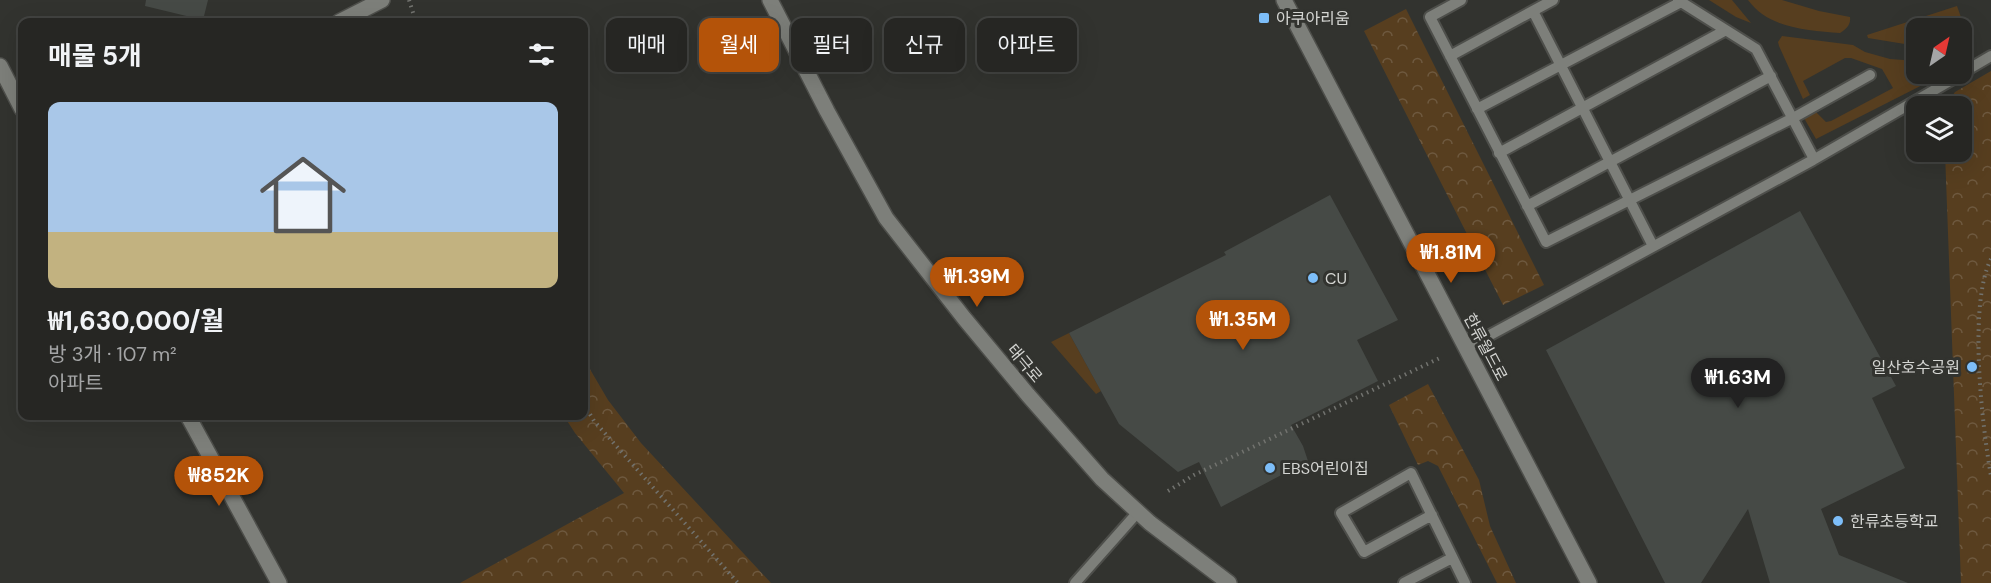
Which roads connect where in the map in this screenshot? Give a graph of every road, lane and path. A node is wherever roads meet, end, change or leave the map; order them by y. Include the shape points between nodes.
1 (382, 0) edge
2 (410, 0) edge
3 (770, 0) edge
4 (1284, 0) edge
5 (1461, 0) edge
6 (1553, 0) edge
7 (1680, 1) edge
8 (1533, 11) junction
9 (347, 18) edge
10 (415, 18) edge
11 (1726, 30) junction
12 (1450, 56) junction
13 (1991, 57) edge
14 (0, 66) edge
15 (1561, 66) junction
16 (1972, 67) edge
17 (1870, 75) dead end
18 (1771, 76) junction
19 (1943, 84) edge
20 (18, 101) edge
21 (1582, 108) junction
22 (1477, 109) junction
23 (1793, 118) junction
24 (1499, 153) junction
25 (1814, 159) junction
26 (1610, 162) junction
27 (1630, 201) junction
28 (1527, 206) junction
29 (1653, 246) junction
30 (1991, 260) edge
31 (1466, 348) junction
32 (1442, 357) dead end
33 (588, 411) edge
34 (190, 420) edge
35 (1991, 476) edge
36 (1168, 491) dead end
37 (1138, 512) junction
38 (1432, 515) junction
39 (1452, 558) junction
40 (279, 583) edge
41 (738, 583) edge
42 (1075, 583) edge
43 (1229, 583) edge
44 (1404, 583) edge
45 (1465, 583) edge
46 (1589, 583) edge

1 - 9 main road
2 - 10 path
3 - 37 main road, 태극로 via 886,218 1028,395
4 - 31 main road, 한류월드로
5 - 12 lane via 1430,17
6 - 8 lane
7 - 11 lane
7 - 15 lane
8 - 12 lane
8 - 15 lane
11 - 18 lane via 1756,49
11 - 21 lane
12 - 22 lane
13 - 16 lane
14 - 20 main road
15 - 21 lane
15 - 22 lane
17 - 23 lane
18 - 23 lane
18 - 26 lane
19 - 25 lane
21 - 24 lane
21 - 26 lane
22 - 24 lane
23 - 25 lane
23 - 27 lane
24 - 28 lane
25 - 29 lane
26 - 27 lane
26 - 28 lane
27 - 28 lane via 1545,242
27 - 29 lane
29 - 31 lane
30 - 35 path via 1982,286 1978,345
31 - 46 main road, 한류월드로
32 - 36 path via 1194,474
33 - 41 path
34 - 40 main road
37 - 42 lane
37 - 43 main road, 태극로
38 - 38 lane via 1411,474 1341,513 1364,552
38 - 39 lane
39 - 44 lane
39 - 45 lane

